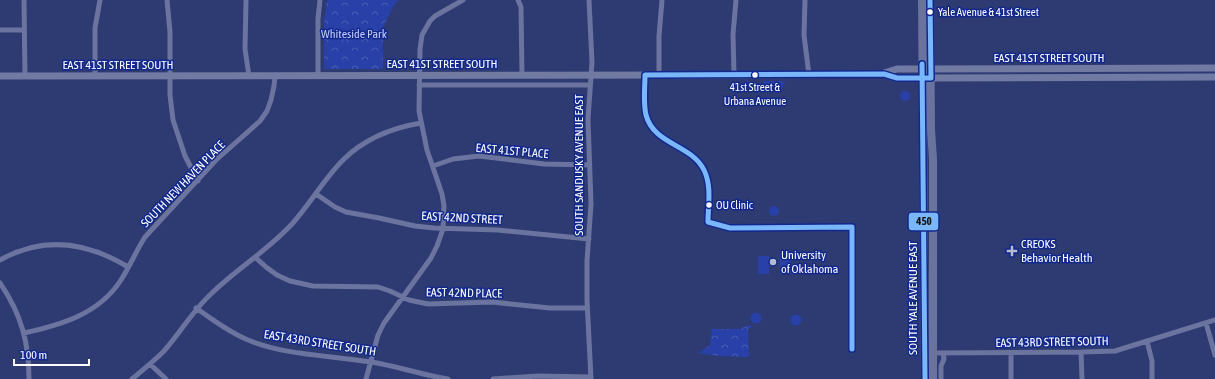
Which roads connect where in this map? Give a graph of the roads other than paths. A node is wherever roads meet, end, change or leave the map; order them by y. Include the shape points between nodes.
1 (24, 0) edge
2 (100, 0) edge
3 (166, 0) edge
4 (246, 0) edge
5 (320, 0) edge
6 (463, 0) edge
7 (518, 0) edge
8 (589, 0) edge
9 (662, 0) edge
10 (736, 0) edge
11 (805, 0) edge
12 (922, 0) edge
13 (930, 0) edge
14 (0, 30) edge
15 (24, 30) junction
16 (922, 68) junction
17 (1072, 68) junction
18 (1184, 68) junction
19 (1215, 68) edge
20 (931, 69) junction
21 (884, 74) junction
22 (419, 75) junction
23 (522, 75) junction
24 (590, 75) junction
25 (659, 75) junction
26 (734, 75) junction
27 (809, 75) junction
28 (0, 76) edge
29 (25, 76) junction
30 (95, 76) junction
31 (169, 76) junction
32 (249, 76) junction
33 (274, 76) junction
34 (318, 76) junction
35 (1068, 77) junction
36 (1184, 77) junction
37 (1215, 77) edge
38 (922, 78) junction
39 (931, 78) junction
40 (1076, 78) junction
41 (419, 85) junction
42 (590, 85) junction
43 (421, 123) junction
44 (590, 165) junction
45 (433, 166) junction
46 (198, 181) junction
47 (924, 192) junction
48 (316, 194) junction
49 (933, 204) junction
50 (443, 229) junction
51 (589, 239) junction
52 (255, 257) junction
53 (0, 260) edge
54 (128, 267) junction
55 (0, 283) edge
56 (402, 296) junction
57 (196, 308) junction
58 (587, 308) junction
59 (1215, 320) edge
60 (1206, 322) junction
61 (24, 333) junction
62 (1147, 341) junction
63 (929, 352) junction
64 (1081, 352) junction
65 (943, 353) junction
66 (1011, 353) junction
67 (1215, 355) edge
68 (370, 362) junction
69 (150, 364) junction
70 (591, 378) edge
71 (29, 379) edge
72 (132, 379) edge
73 (166, 379) edge
74 (366, 379) edge
75 (448, 379) edge
76 (493, 379) edge
77 (925, 379) edge
78 (934, 379) edge
79 (941, 379) edge
80 (1011, 379) edge
81 (1082, 379) edge
82 (1152, 379) edge

1 - 15 street
2 - 30 street via 95,28
3 - 31 street via 170,32
4 - 32 street via 245,49
5 - 34 street
6 - 22 street via 435,16 425,28 420,42
7 - 23 street via 521,7
8 - 24 street, SOUTH SANDUSKY AVENUE EAST via 592,62
9 - 25 street
10 - 26 street via 733,34
11 - 27 street via 804,35
12 - 16 main road, SOUTH YALE AVENUE EAST
13 - 20 main road, SOUTH YALE AVENUE EAST
14 - 15 street
15 - 29 street
16 - 20 main road, EAST 41ST STREET SOUTH
16 - 21 main road, EAST 41ST STREET SOUTH via 897,69
16 - 38 main road, SOUTH YALE AVENUE EAST
17 - 18 main road, EAST 41ST STREET SOUTH
17 - 20 main road, EAST 41ST STREET SOUTH
17 - 35 main road
17 - 40 main road
18 - 19 main road, EAST 41ST STREET SOUTH
18 - 36 main road
20 - 39 main road, SOUTH YALE AVENUE EAST
21 - 27 main road, EAST 41ST STREET SOUTH
21 - 38 main road, EAST 41ST STREET SOUTH via 897,78
22 - 23 main road, EAST 41ST STREET SOUTH
22 - 34 main road, EAST 41ST STREET SOUTH
22 - 41 street
23 - 24 main road, EAST 41ST STREET SOUTH
24 - 25 main road, EAST 41ST STREET SOUTH
24 - 42 street, SOUTH SANDUSKY AVENUE EAST
25 - 26 main road, EAST 41ST STREET SOUTH
26 - 27 main road, EAST 41ST STREET SOUTH
28 - 29 main road, EAST 41ST STREET SOUTH
29 - 30 main road, EAST 41ST STREET SOUTH
30 - 31 main road, EAST 41ST STREET SOUTH
31 - 32 main road, EAST 41ST STREET SOUTH
31 - 46 street via 173,120 185,156
32 - 33 main road, EAST 41ST STREET SOUTH
33 - 34 main road, EAST 41ST STREET SOUTH
33 - 46 street, SOUTH NEW HAVEN PLACE via 273,93 267,111
35 - 39 main road, EAST 41ST STREET SOUTH
35 - 40 main road, EAST 41ST STREET SOUTH
36 - 37 main road, EAST 41ST STREET SOUTH
36 - 40 main road, EAST 41ST STREET SOUTH
38 - 39 main road, EAST 41ST STREET SOUTH
38 - 47 main road, SOUTH YALE AVENUE EAST
39 - 49 main road, SOUTH YALE AVENUE EAST
41 - 42 street, EAST 41ST STREET SOUTH
41 - 43 street
42 - 44 street, SOUTH SANDUSKY AVENUE EAST
43 - 45 street
43 - 48 street via 401,127 362,144 342,161
44 - 45 street, EAST 41ST PLACE via 544,164 479,156 453,159
44 - 51 street, SOUTH SANDUSKY AVENUE EAST
45 - 50 street via 443,199
46 - 54 street, SOUTH NEW HAVEN PLACE via 145,237
47 - 49 main road
47 - 63 main road, SOUTH YALE AVENUE EAST
48 - 50 street, EAST 42ND STREET via 346,212
48 - 52 street via 293,223
49 - 63 main road, SOUTH YALE AVENUE EAST
50 - 51 street, EAST 42ND STREET via 498,230
50 - 56 street via 431,258
51 - 58 street, SOUTH SANDUSKY AVENUE EAST
52 - 56 street, EAST 42ND PLACE via 277,275 302,285 378,288
52 - 57 street
53 - 54 street via 32,247 64,244 106,254
54 - 61 street, SOUTH NEW HAVEN PLACE via 112,292 93,309 67,322
55 - 61 street via 10,298
56 - 58 street, EAST 42ND PLACE via 428,304 492,302 550,308
56 - 68 street via 378,335
57 - 68 street, EAST 43RD STREET SOUTH via 216,323 262,345
57 - 69 street
58 - 70 street, SOUTH SANDUSKY AVENUE EAST
59 - 60 street, EAST 43RD STREET SOUTH
60 - 62 street, EAST 43RD STREET SOUTH
60 - 67 street
61 - 71 street
62 - 64 street, EAST 43RD STREET SOUTH via 1115,350
62 - 82 street via 1152,362
63 - 65 street, EAST 43RD STREET SOUTH
63 - 77 main road, SOUTH YALE AVENUE EAST
63 - 78 main road, SOUTH YALE AVENUE EAST
64 - 66 street, EAST 43RD STREET SOUTH
64 - 81 street
65 - 66 street, EAST 43RD STREET SOUTH
65 - 79 street
66 - 80 street
68 - 74 street
68 - 75 street, EAST 43RD STREET SOUTH
69 - 72 street
69 - 73 street
70 - 76 street via 538,376

